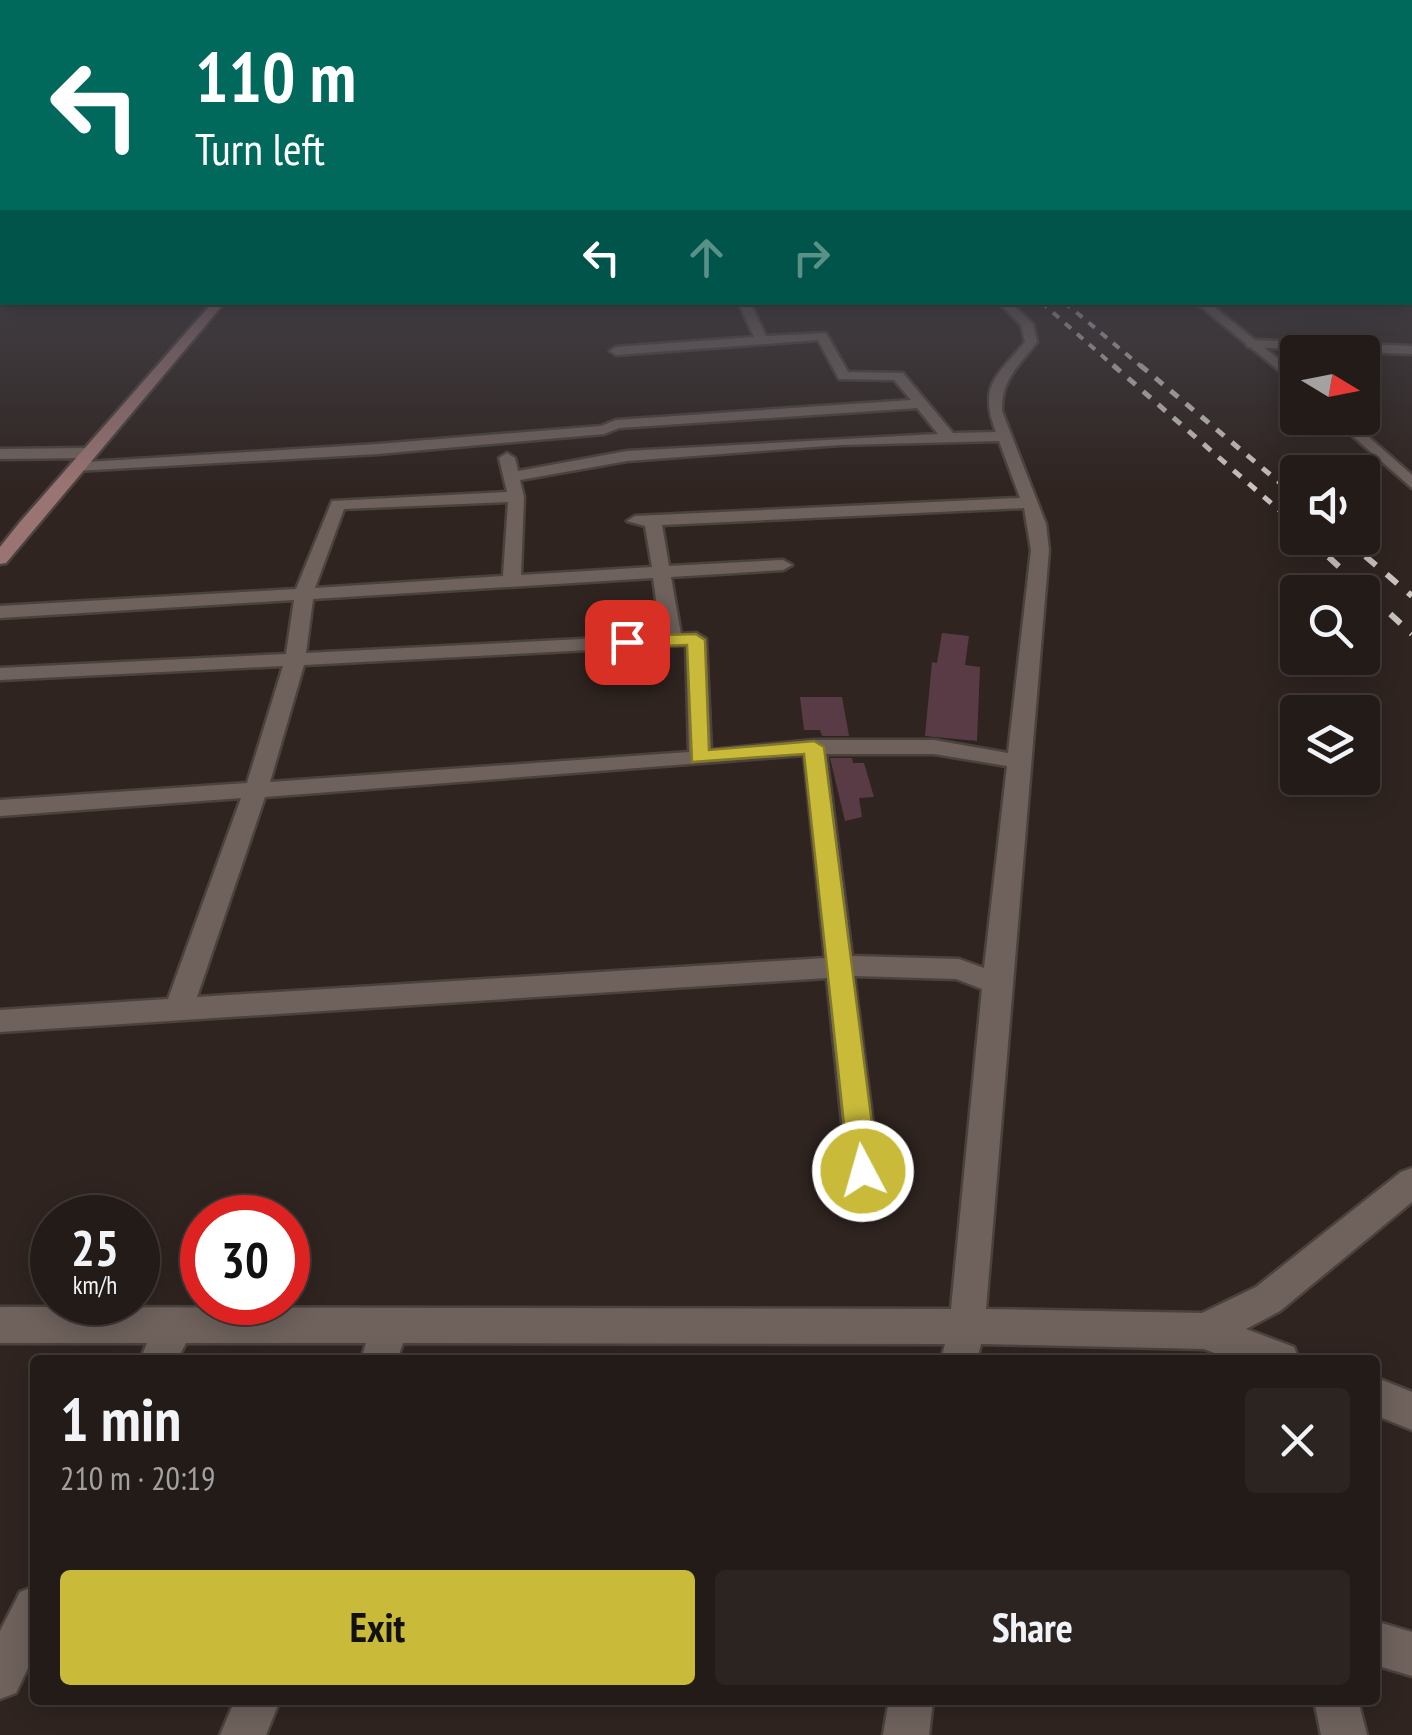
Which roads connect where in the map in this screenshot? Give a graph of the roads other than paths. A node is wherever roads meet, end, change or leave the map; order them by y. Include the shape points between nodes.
1 (186, 326) edge
2 (201, 326) edge
3 (755, 326) edge
4 (1027, 326) edge
5 (1230, 326) edge
6 (761, 340) junction
7 (1252, 344) junction
8 (616, 350) dead end
9 (1412, 350) edge
10 (1280, 367) edge
11 (121, 392) dead end
12 (918, 404) junction
13 (101, 414) dead end
14 (1358, 435) edge
15 (1003, 436) junction
16 (949, 438) junction
17 (0, 454) edge
18 (78, 458) junction
19 (1412, 483) edge
20 (516, 497) junction
21 (1029, 503) junction
22 (0, 559) edge
23 (783, 565) dead end
24 (662, 573) junction
25 (512, 580) junction
26 (304, 593) junction
27 (0, 612) edge
28 (672, 640) junction
29 (296, 660) junction
30 (0, 674) edge
31 (814, 747) junction
32 (700, 758) junction
33 (1021, 762) junction
34 (256, 790) junction
35 (0, 808) edge
36 (840, 968) junction
37 (997, 984) junction
38 (179, 1010) junction
39 (0, 1021) edge
40 (863, 1171) dead end
41 (1412, 1182) edge
42 (177, 1323) junction
43 (0, 1324) edge
44 (391, 1324) junction
45 (1204, 1331) junction
46 (963, 1344) edge
47 (161, 1355) edge
48 (381, 1355) edge
49 (1269, 1355) edge
50 (1380, 1398) edge
51 (1412, 1411) edge
52 (30, 1617) edge
53 (1380, 1644) edge
54 (1412, 1654) edge
55 (0, 1677) edge
56 (256, 1705) edge
57 (909, 1705) edge
58 (1337, 1705) edge
59 (243, 1735) edge
60 (906, 1735) edge
61 (1344, 1735) edge

1 - 11 main road
2 - 18 main road
3 - 6 street
4 - 15 street via 1031,342 993,392
5 - 7 street
6 - 8 street
6 - 12 street via 822,336 844,376 898,376
7 - 9 street
7 - 10 street
12 - 16 street
12 - 18 street via 616,424 378,449
13 - 18 main road
14 - 19 street
15 - 16 street
15 - 21 street
16 - 20 street via 510,467
17 - 18 street
18 - 22 main road
20 - 25 street
20 - 26 street via 338,504
21 - 24 street via 644,521
21 - 33 street via 1040,550
23 - 24 street
24 - 25 street
24 - 28 street
25 - 26 street
26 - 27 street
26 - 29 street
28 - 29 street
28 - 32 street via 696,640
29 - 30 street
29 - 34 street
31 - 32 street
31 - 33 street via 934,747
31 - 36 street
32 - 34 street
33 - 37 street
34 - 35 street
34 - 38 street
36 - 37 street via 959,969
36 - 38 street
36 - 40 street
37 - 46 street
38 - 39 street
41 - 45 street via 1268,1299
42 - 43 street
42 - 44 street
42 - 47 street
44 - 46 street
44 - 48 street
45 - 46 street via 1110,1326
45 - 49 street
50 - 51 street
52 - 55 street
53 - 54 street
56 - 59 street
57 - 60 street
58 - 61 street

